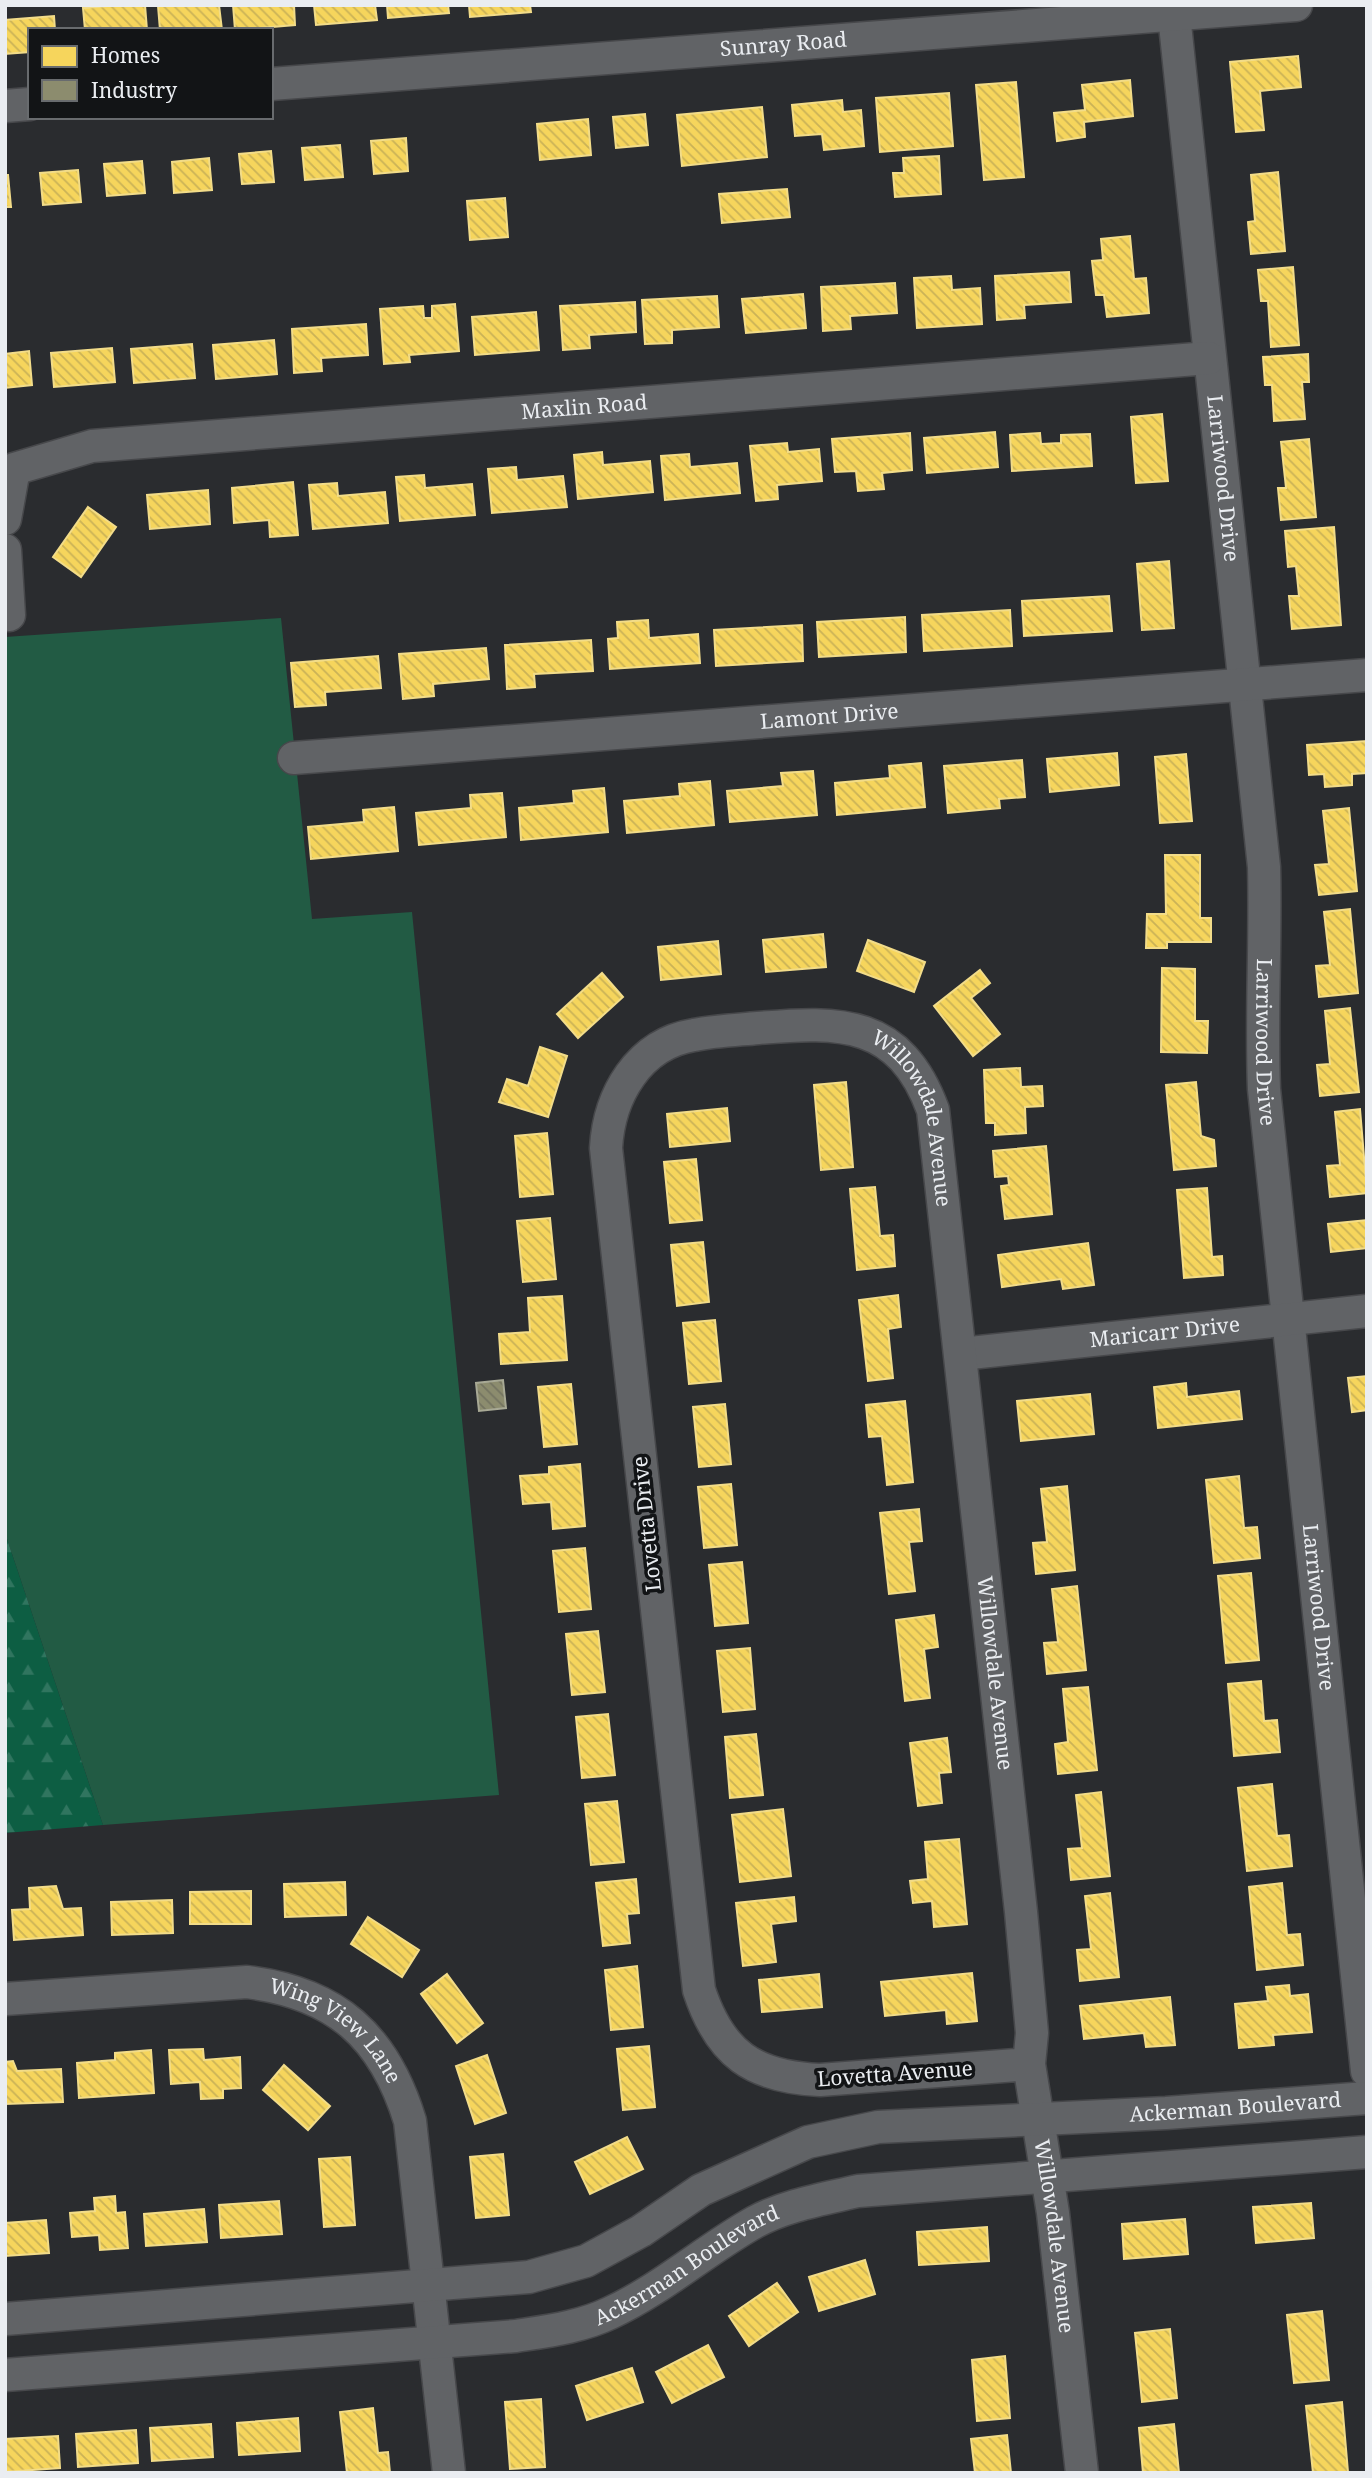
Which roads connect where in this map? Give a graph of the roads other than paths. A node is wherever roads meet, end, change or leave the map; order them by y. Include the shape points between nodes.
1 (1296, 5) edge
2 (1174, 15) junction
3 (273, 84) edge
4 (28, 104) edge
5 (5, 106) edge
6 (1209, 358) junction
7 (5, 519) edge
8 (5, 550) edge
9 (9, 615) dead end
10 (1367, 675) edge
11 (1245, 686) junction
12 (294, 758) dead end
13 (734, 1030) joint
14 (1367, 1311) edge
15 (1288, 1320) junction
16 (961, 1354) junction
17 (5, 1999) edge
18 (1029, 2064) junction
19 (762, 2070) joint
20 (1367, 2071) edge
21 (1367, 2098) edge
22 (1037, 2118) junction
23 (1367, 2152) edge
24 (1048, 2175) junction
25 (428, 2286) junction
26 (5, 2319) edge
27 (435, 2344) junction
28 (5, 2375) edge
29 (449, 2473) edge
30 (1082, 2473) edge

1 - 2 street, Sunray Road
2 - 3 street, Sunray Road
2 - 6 street, Larriwood Drive
4 - 5 street
6 - 7 street, Maxlin Road via 92,446 14,469
6 - 11 street, Larriwood Drive
8 - 9 street
10 - 11 street, Lamont Drive
11 - 12 street, Lamont Drive
11 - 15 street, Larriwood Drive via 1264,867 1264,1089
13 - 16 street, Willowdale Avenue via 810,1024 861,1031 887,1044 924,1085 933,1110
13 - 19 street, Lovetta Drive via 692,1035 645,1059 614,1102 606,1148 699,1990 720,2037 737,2056
14 - 15 street, Maricarr Drive
15 - 16 street, Maricarr Drive
15 - 20 street, Larriwood Drive
16 - 18 street, Willowdale Avenue via 1021,1912 1032,2033
17 - 25 street, Wing View Lane via 247,1982 309,1996 340,2013 382,2054 399,2086 410,2121
18 - 19 street, Lovetta Avenue via 820,2080 791,2079
18 - 22 street, Willowdale Avenue
21 - 22 street, Ackerman Boulevard
22 - 24 street, Willowdale Avenue
22 - 25 street, Ackerman Boulevard via 878,2127 808,2142 701,2190 586,2261 529,2277
23 - 24 street, Ackerman Boulevard
24 - 27 street, Ackerman Boulevard via 858,2191 798,2205 757,2221 656,2289 608,2315 570,2327
24 - 30 street, Willowdale Avenue
25 - 26 street, Ackerman Boulevard
25 - 27 street, Wing View Lane
27 - 28 street, Ackerman Boulevard
27 - 29 street, Wing View Lane

